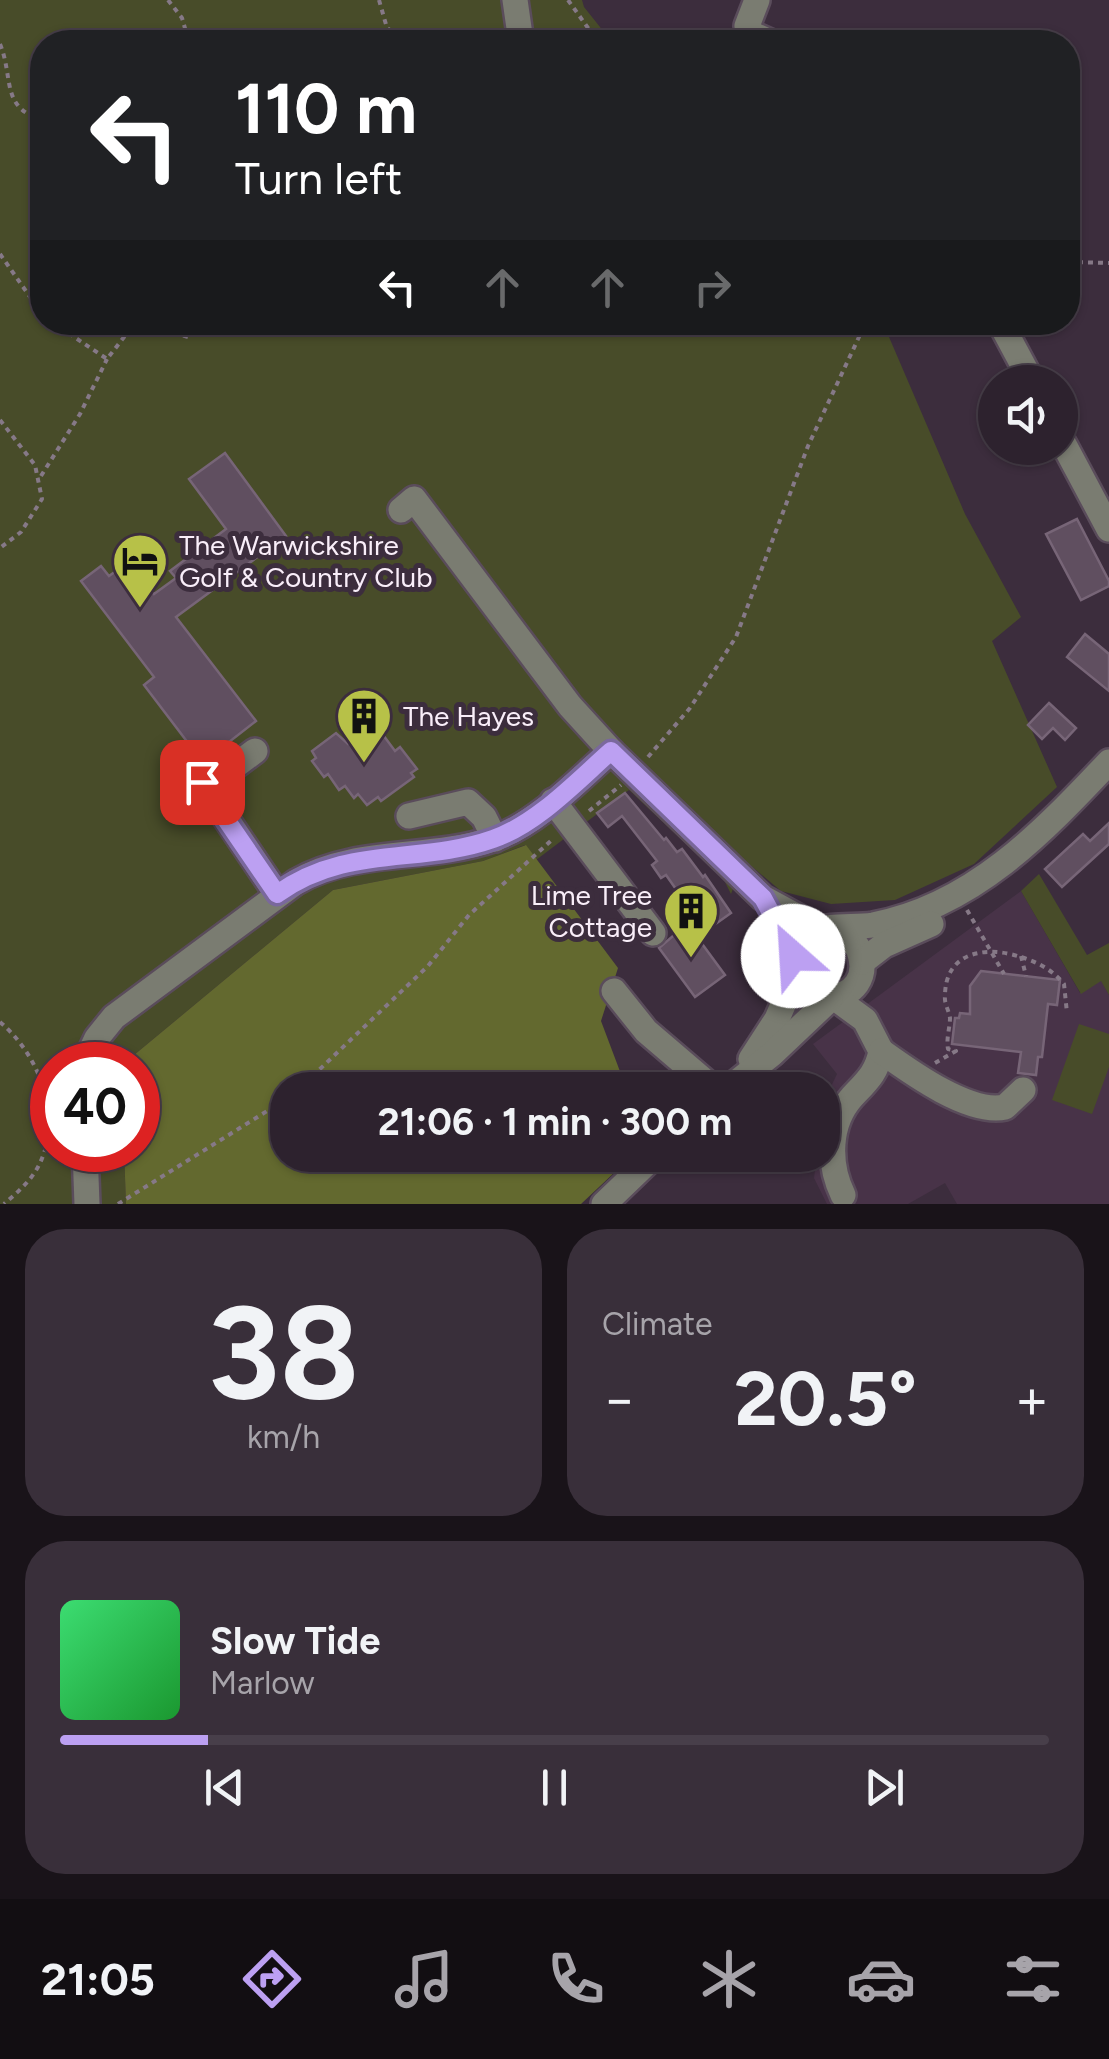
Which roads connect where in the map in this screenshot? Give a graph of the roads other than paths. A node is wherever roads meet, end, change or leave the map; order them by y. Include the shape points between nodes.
1 (515, 0) edge
2 (757, 0) edge
3 (519, 30) edge
4 (749, 30) edge
5 (1007, 335) edge
6 (1023, 365) edge
7 (1075, 465) edge
8 (402, 510) dead end
9 (1109, 529) edge
10 (256, 751) dead end
11 (611, 751) junction
12 (1109, 762) edge
13 (190, 766) dead end
14 (211, 784) junction
15 (553, 801) junction
16 (408, 816) dead end
17 (494, 839) junction
18 (980, 882) junction
19 (277, 894) junction
20 (763, 898) junction
21 (827, 930) junction
22 (653, 933) dead end
23 (793, 970) junction
24 (861, 970) junction
25 (614, 991) dead end
26 (832, 998) junction
27 (864, 1020) junction
28 (95, 1042) edge
29 (881, 1051) junction
30 (701, 1072) edge
31 (737, 1072) edge
32 (747, 1072) edge
33 (1023, 1090) dead end
34 (86, 1172) edge
35 (637, 1172) edge
36 (844, 1195) dead end
37 (87, 1204) edge
38 (604, 1204) edge

1 - 3 street
2 - 4 street
5 - 6 street
7 - 9 street
8 - 11 street via 414,500
10 - 14 street
11 - 15 street
11 - 20 street
12 - 18 street via 1054,820
13 - 14 street
14 - 19 street via 210,796
15 - 17 street
15 - 22 street
16 - 17 street via 465,791
17 - 19 street via 322,867
18 - 21 street via 911,916
18 - 24 street via 927,926 884,944
19 - 28 street via 114,1017
20 - 21 street
20 - 23 street via 789,946
21 - 23 street via 800,942
21 - 24 street via 854,942
23 - 26 street via 808,993
23 - 31 street via 778,1020
24 - 26 street via 850,990
24 - 27 street
25 - 30 street via 646,1031
26 - 27 street
26 - 32 street
27 - 29 street
29 - 33 street via 918,1078 990,1108 1008,1105
29 - 36 street via 876,1070 842,1110 835,1132 833,1164
34 - 37 street
35 - 38 street

